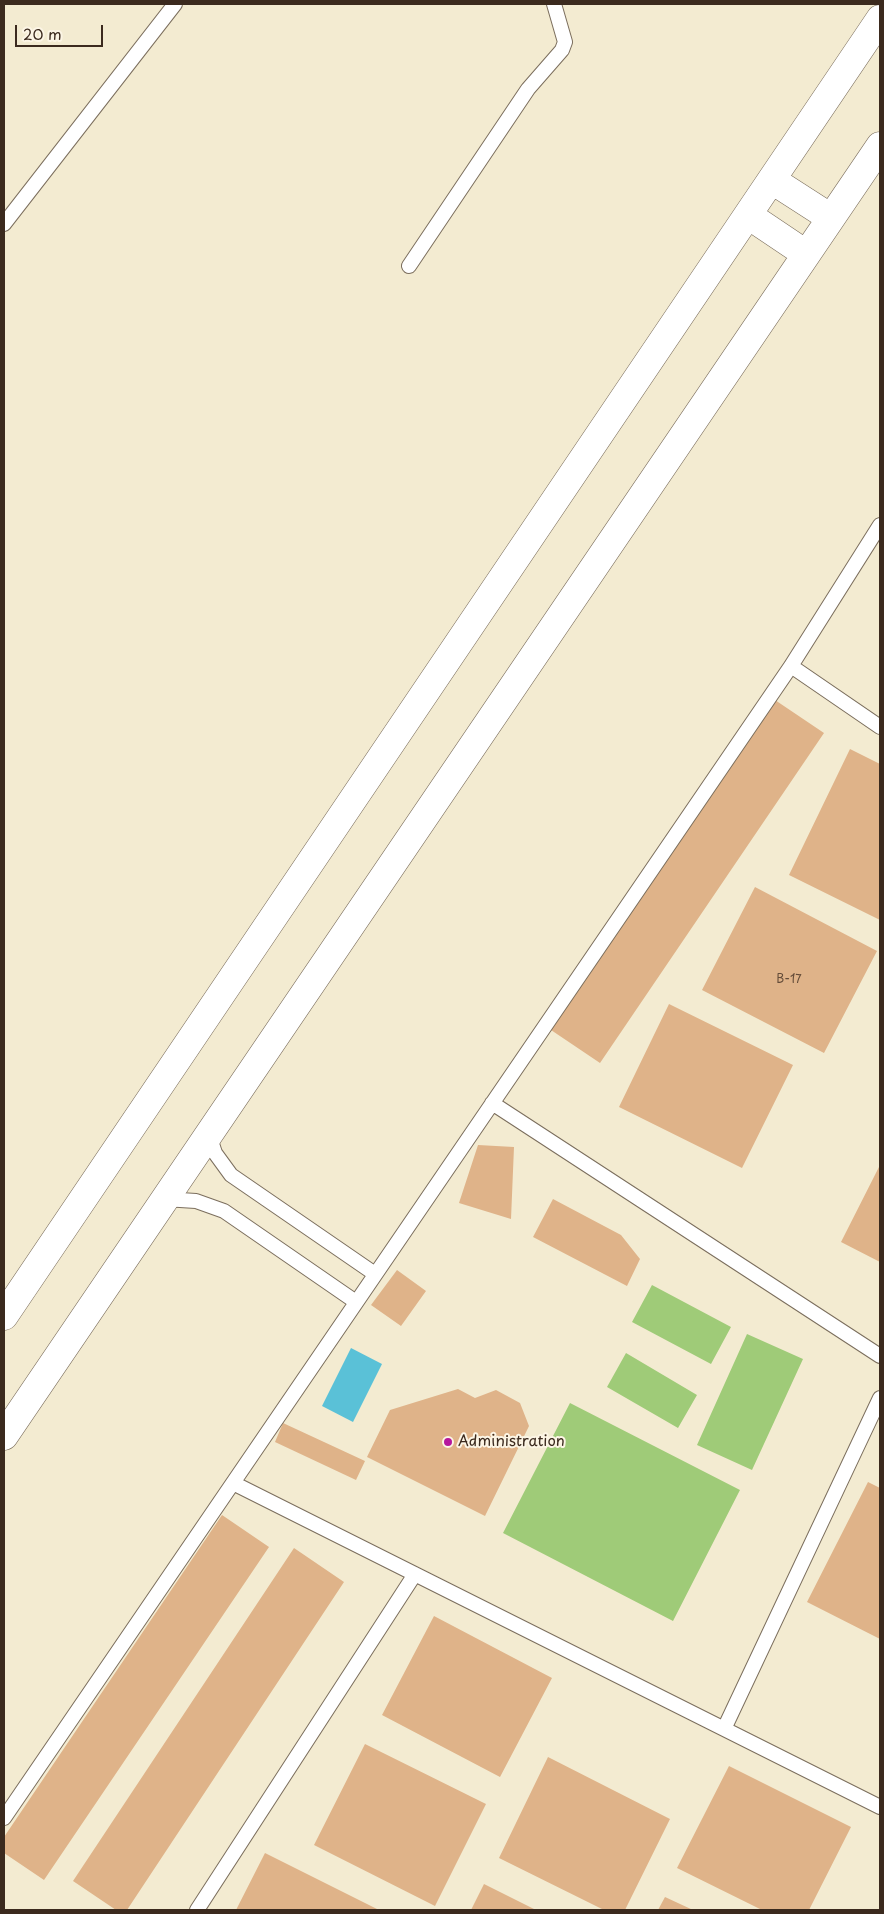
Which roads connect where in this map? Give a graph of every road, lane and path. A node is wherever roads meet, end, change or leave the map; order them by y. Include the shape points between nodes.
1 (175, 4) edge
2 (554, 4) edge
3 (880, 19) edge
4 (880, 146) edge
5 (772, 180) junction
6 (748, 215) junction
7 (831, 218) junction
8 (4, 224) edge
9 (806, 254) junction
10 (408, 266) dead end
11 (880, 525) edge
12 (791, 666) junction
13 (880, 727) edge
14 (492, 1103) junction
15 (209, 1135) junction
16 (164, 1199) junction
17 (375, 1274) junction
18 (356, 1302) junction
19 (4, 1316) edge
20 (880, 1356) edge
21 (880, 1398) edge
22 (4, 1436) edge
23 (233, 1482) junction
24 (415, 1574) junction
25 (724, 1729) junction
26 (880, 1807) edge
27 (4, 1818) edge
28 (197, 1910) edge

1 - 8 lane
2 - 10 lane via 565,42 562,50 518,104
3 - 5 street
4 - 7 street
5 - 6 street
5 - 7 street
6 - 9 street
6 - 19 street
7 - 9 street
9 - 15 street
11 - 12 lane
12 - 13 lane
12 - 14 lane
14 - 17 lane
14 - 20 lane
15 - 16 street
15 - 17 lane via 215,1153 231,1175
16 - 18 lane via 196,1201 224,1211
16 - 22 street
17 - 18 lane
18 - 23 lane
21 - 25 lane
23 - 24 lane
23 - 27 lane
24 - 25 lane
24 - 28 lane
25 - 26 lane

